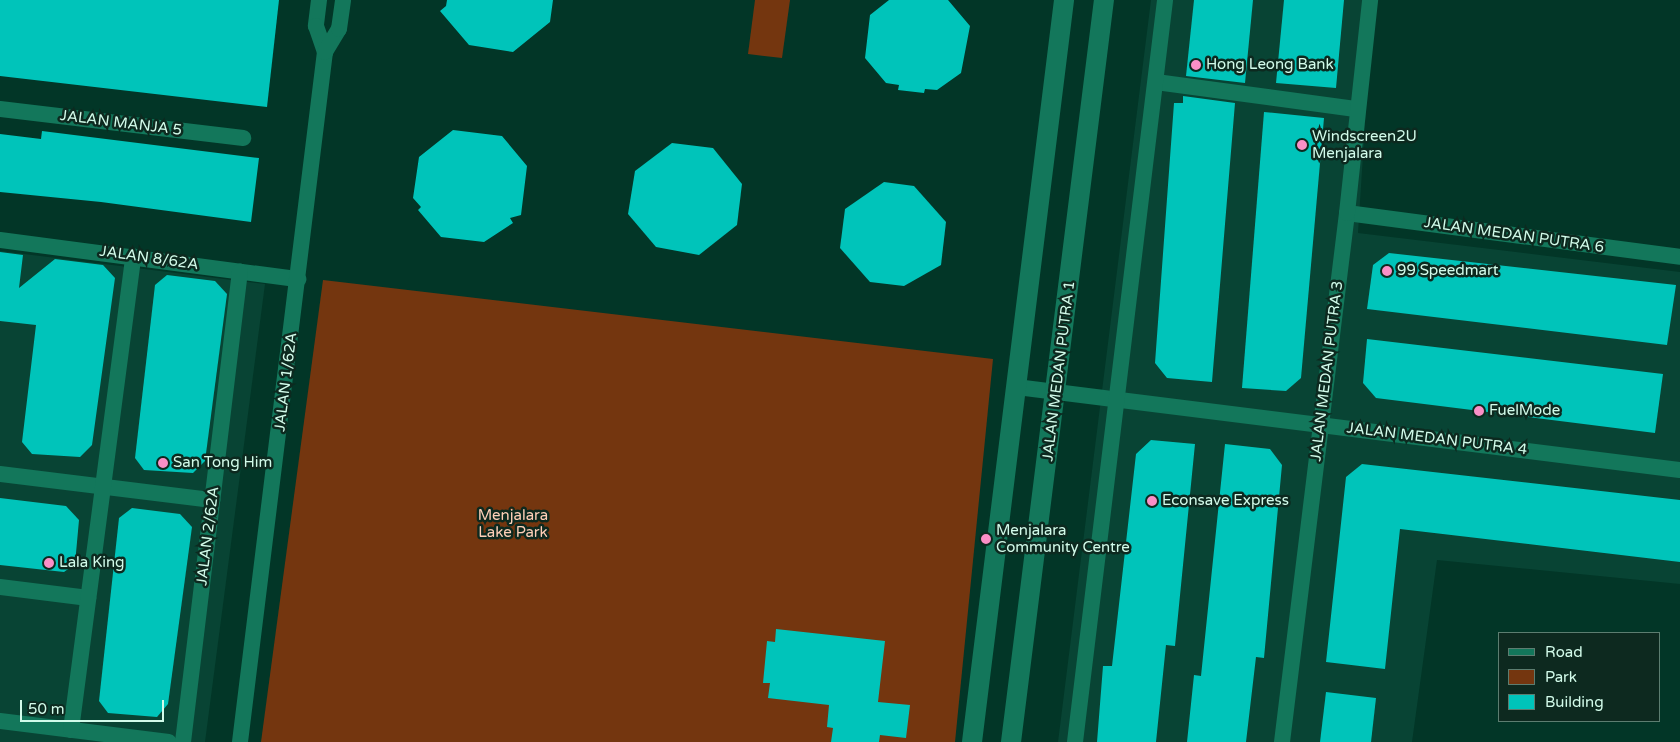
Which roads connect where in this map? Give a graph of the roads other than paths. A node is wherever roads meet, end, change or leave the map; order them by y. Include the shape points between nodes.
1 (319, 0) edge
2 (343, 0) edge
3 (1064, 0) edge
4 (1104, 0) edge
5 (1165, 0) edge
6 (1370, 0) edge
7 (325, 52) junction
8 (1156, 82) junction
9 (0, 109) edge
10 (1357, 109) junction
11 (243, 138) dead end
12 (1347, 213) junction
13 (0, 240) edge
14 (133, 256) junction
15 (1680, 257) edge
16 (240, 271) junction
17 (298, 279) junction
18 (1016, 387) junction
19 (1057, 392) junction
20 (1117, 400) junction
21 (1321, 425) junction
22 (1680, 470) edge
23 (0, 474) edge
24 (103, 486) junction
25 (212, 500) junction
26 (0, 588) edge
27 (88, 598) junction
28 (0, 721) edge
29 (71, 730) junction
30 (169, 742) edge
31 (183, 742) edge
32 (240, 742) edge
33 (972, 742) edge
34 (1012, 742) edge
35 (1075, 742) edge
36 (1282, 742) edge

1 - 7 street, JALAN 1/62A via 316,26
2 - 7 street, JALAN 1/62A via 339,29
3 - 18 street
4 - 19 street, JALAN MEDAN PUTRA 1
5 - 8 street
6 - 10 street, JALAN MEDAN PUTRA 3
7 - 17 street, JALAN 1/62A
8 - 10 street
8 - 20 street
9 - 11 street, JALAN MANJA 5
10 - 12 street, JALAN MEDAN PUTRA 3
12 - 15 street, JALAN MEDAN PUTRA 6
12 - 21 street, JALAN MEDAN PUTRA 3
13 - 14 street, JALAN 8/62A
14 - 16 street, JALAN 8/62A
14 - 24 street
16 - 17 street, JALAN 8/62A
16 - 25 street, JALAN 2/62A
17 - 32 street, JALAN 1/62A
18 - 19 street, JALAN MEDAN PUTRA 4
18 - 33 street
19 - 20 street, JALAN MEDAN PUTRA 4
19 - 34 street, JALAN MEDAN PUTRA 1
20 - 21 street, JALAN MEDAN PUTRA 4
20 - 35 street
21 - 22 street, JALAN MEDAN PUTRA 4
21 - 36 street, JALAN MEDAN PUTRA 3
23 - 24 street
24 - 25 street
24 - 27 street
25 - 31 street, JALAN 2/62A
26 - 27 street
27 - 29 street
28 - 29 street
29 - 30 street

